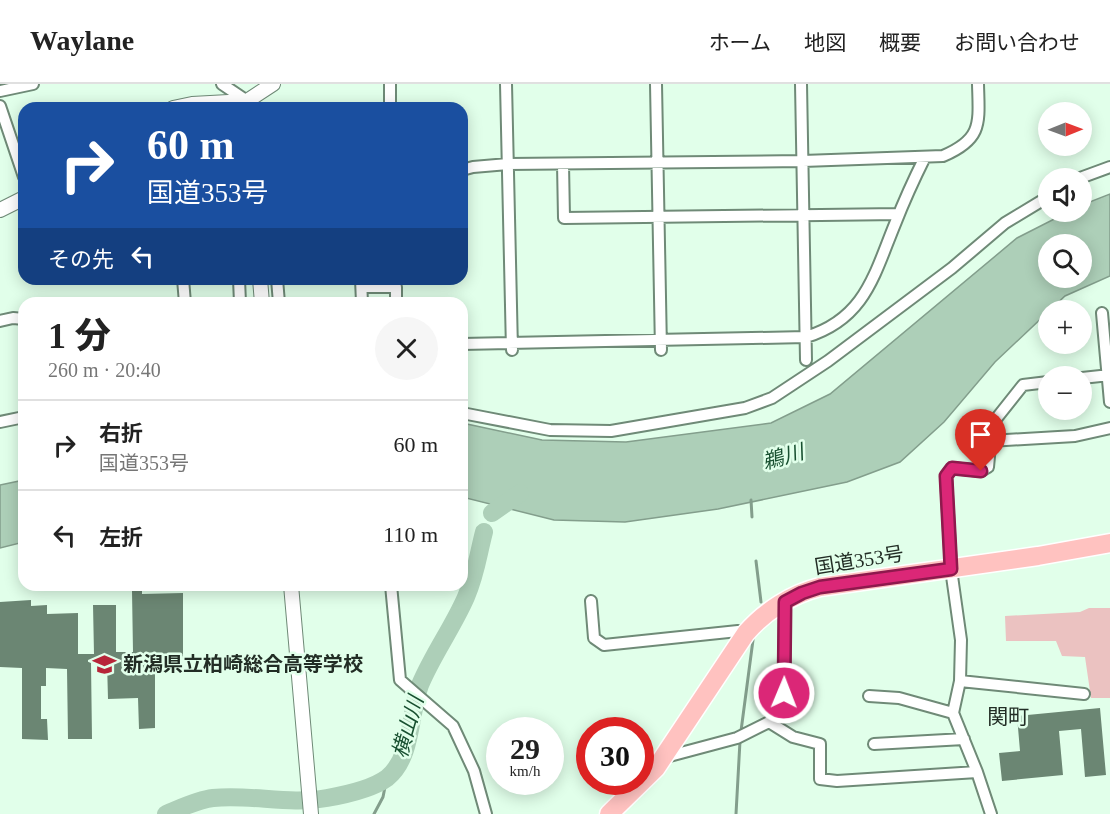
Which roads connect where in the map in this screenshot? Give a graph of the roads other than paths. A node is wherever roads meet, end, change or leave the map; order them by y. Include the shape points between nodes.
1 (33, 84) edge
2 (222, 84) edge
3 (273, 84) edge
4 (390, 84) edge
5 (506, 84) edge
6 (656, 84) edge
7 (801, 84) edge
8 (978, 84) edge
9 (0, 91) edge
10 (243, 102) edge
11 (251, 102) edge
12 (390, 102) edge
13 (0, 106) edge
14 (925, 156) junction
15 (18, 159) edge
16 (803, 161) junction
17 (659, 163) junction
18 (508, 164) junction
19 (563, 164) junction
20 (1110, 167) edge
21 (468, 168) edge
22 (1092, 174) edge
23 (18, 201) edge
24 (1038, 203) edge
25 (0, 210) edge
26 (898, 214) junction
27 (804, 216) junction
28 (659, 218) junction
29 (378, 285) edge
30 (396, 297) edge
31 (1102, 313) dead end
32 (18, 318) edge
33 (0, 321) edge
34 (806, 337) junction
35 (468, 344) edge
36 (661, 345) junction
37 (512, 346) junction
38 (806, 360) dead end
39 (1109, 375) edge
40 (1092, 377) edge
41 (1038, 383) edge
42 (1110, 402) edge
43 (468, 414) edge
44 (18, 418) edge
45 (0, 422) edge
46 (1110, 428) edge
47 (990, 441) junction
48 (1110, 543) edge
49 (951, 569) junction
50 (292, 591) edge
51 (391, 591) edge
52 (591, 601) dead end
53 (785, 602) junction
54 (746, 633) junction
55 (960, 681) junction
56 (1084, 694) dead end
57 (869, 696) dead end
58 (953, 714) junction
59 (769, 722) junction
60 (964, 739) junction
61 (874, 744) dead end
62 (663, 758) junction
63 (977, 772) junction
64 (311, 813) edge
65 (486, 814) edge
66 (609, 814) edge
67 (991, 814) edge

1 - 9 street
2 - 10 street
3 - 11 street
4 - 12 street
5 - 18 street
6 - 17 street
7 - 16 street
8 - 14 street via 976,130 961,148 943,156
13 - 15 street
14 - 16 street
14 - 26 street
16 - 17 street
16 - 27 street
17 - 19 street
17 - 28 street
18 - 19 street
18 - 21 street
18 - 37 street
19 - 28 street via 564,218
20 - 22 street
23 - 25 street
24 - 43 street via 1005,223 828,361 772,398 746,408 611,431 550,430
26 - 27 street
26 - 34 street via 868,291 857,306 825,332
27 - 28 street
27 - 34 street
28 - 36 street
29 - 30 street via 396,287
31 - 39 street
32 - 33 street
34 - 36 street
34 - 38 street
35 - 37 street
36 - 37 street
39 - 40 street
39 - 42 street
41 - 47 street via 1023,385 992,424
44 - 45 street
46 - 47 street via 1075,436
47 - 49 street via 988,467 981,471 952,468 946,476
48 - 49 highway, 国道353号
49 - 53 highway, 国道353号 via 820,587
49 - 55 street via 961,640
50 - 64 street
51 - 65 street via 398,675 457,733 474,771
52 - 54 street via 594,638 604,645
53 - 54 highway, 国道353号 via 763,615
53 - 59 street via 784,693
54 - 62 highway, 国道353号
55 - 56 street
55 - 58 street
57 - 58 street via 899,698
58 - 60 street
59 - 62 street via 741,736
59 - 63 street via 793,737 820,744 820,779
60 - 61 street
60 - 63 street
62 - 66 highway, 国道353号
63 - 67 street

